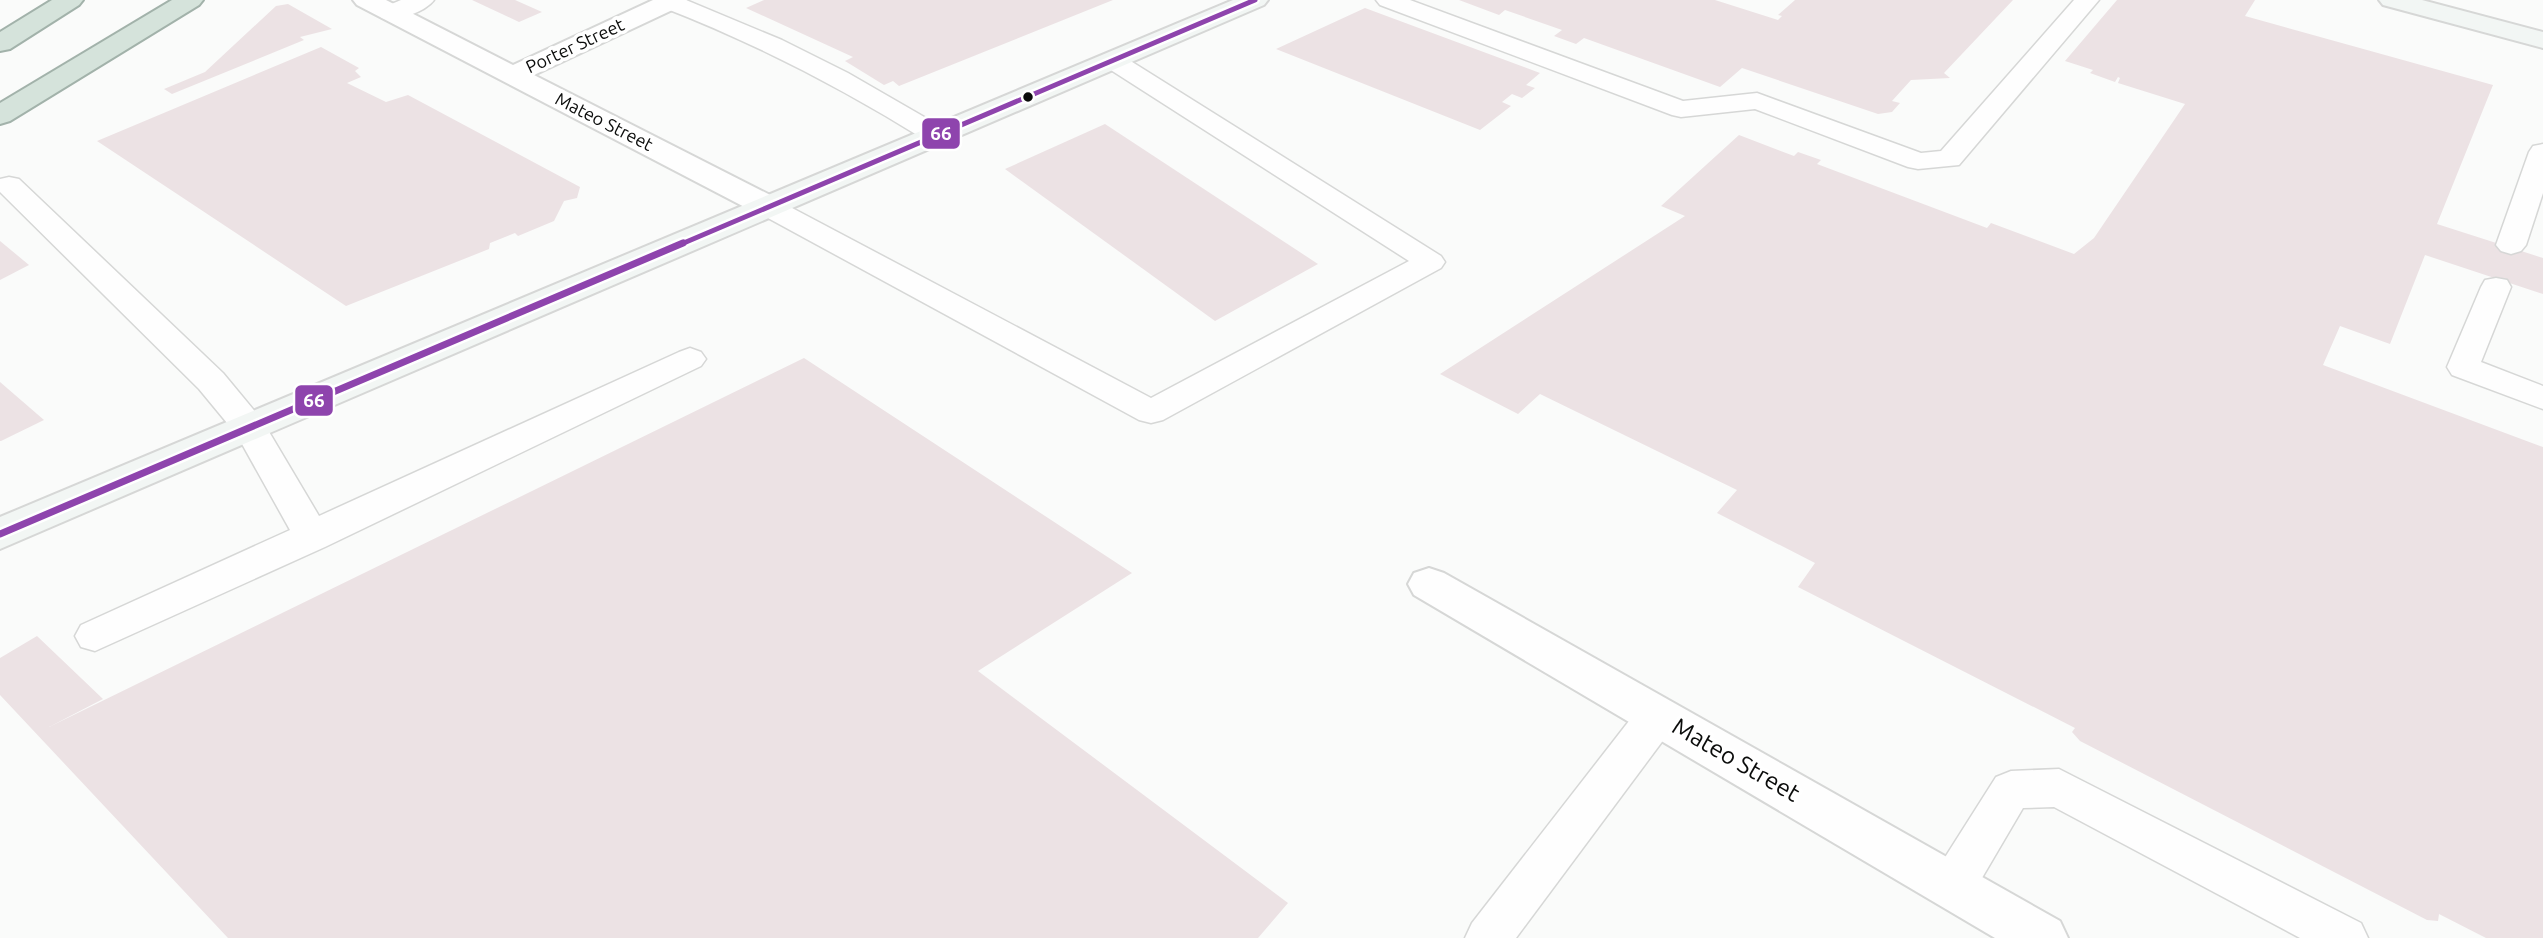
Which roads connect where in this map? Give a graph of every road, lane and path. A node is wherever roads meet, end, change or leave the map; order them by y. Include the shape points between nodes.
1 (70, 0) edge
2 (144, 0) edge
3 (190, 0) edge
4 (366, 0) edge
5 (422, 0) edge
6 (1255, 0) edge
7 (1388, 0) edge
8 (2087, 0) edge
9 (2392, 0) edge
10 (672, 1) edge
11 (390, 13) junction
12 (2543, 40) edge
13 (0, 43) edge
14 (1112, 60) junction
15 (513, 75) junction
16 (0, 98) edge
17 (0, 115) edge
18 (936, 135) junction
19 (2543, 152) edge
20 (9, 185) dead end
21 (767, 205) junction
22 (2511, 245) dead end
23 (2496, 287) dead end
24 (690, 359) dead end
25 (2543, 398) edge
26 (250, 428) junction
27 (0, 534) edge
28 (312, 537) junction
29 (1429, 584) dead end
30 (95, 636) dead end
31 (1658, 715) junction
32 (1953, 886) junction
33 (2023, 933) edge
34 (1488, 938) edge
35 (2345, 938) edge

1 - 13 highway
2 - 16 highway
3 - 17 highway
4 - 11 street, Mateo Street
5 - 11 lane
6 - 14 main road
7 - 8 lane via 1681,109 1757,102 1918,161 1949,159
9 - 12 main road
10 - 15 street, Porter Street
10 - 18 lane via 751,33 878,99
11 - 15 street, Mateo Street
14 - 18 main road
14 - 21 lane via 1430,262 1150,412
15 - 21 street, Mateo Street
18 - 21 main road
19 - 22 lane
20 - 26 lane via 193,361
21 - 26 main road
23 - 25 lane via 2463,368
24 - 28 lane
26 - 27 main road
26 - 28 lane
28 - 30 lane
29 - 31 street, Mateo Street
31 - 32 street, Mateo Street
31 - 34 lane
32 - 33 street, Mateo Street
32 - 35 lane via 2011,790 2059,788

